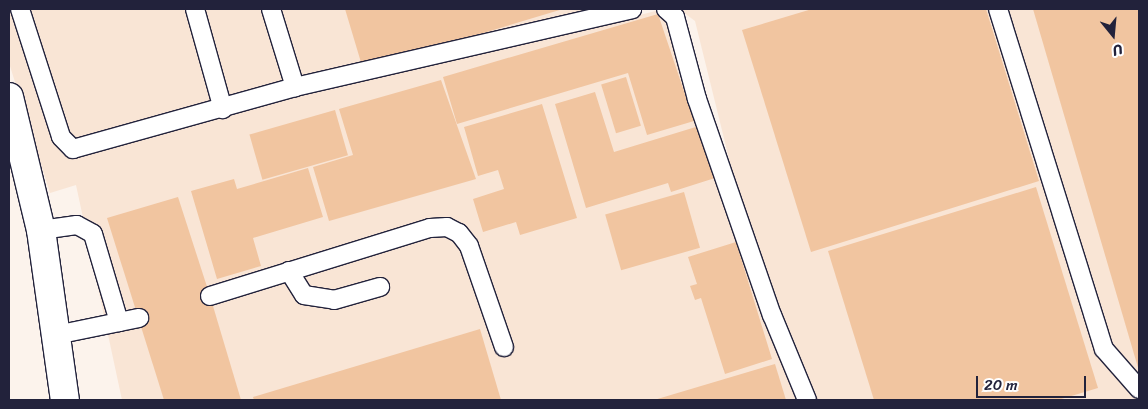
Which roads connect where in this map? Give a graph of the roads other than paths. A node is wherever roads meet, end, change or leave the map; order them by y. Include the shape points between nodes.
1 (20, 9) edge
2 (195, 9) edge
3 (271, 9) edge
4 (632, 9) edge
5 (666, 9) edge
6 (998, 9) edge
7 (295, 87) junction
8 (9, 97) edge
9 (223, 109) junction
10 (41, 230) junction
11 (289, 271) junction
12 (380, 287) dead end
13 (210, 296) dead end
14 (139, 318) dead end
15 (119, 322) junction
16 (56, 335) junction
17 (504, 347) dead end
18 (1139, 389) edge
19 (65, 400) edge
20 (807, 400) edge

1 - 9 lane via 61,137 73,149
2 - 9 lane
3 - 7 lane
4 - 7 lane
5 - 20 lane via 674,17 704,117 772,315
6 - 18 lane via 1104,349
7 - 9 lane
8 - 10 street
10 - 15 lane via 77,226 93,234
10 - 16 street
11 - 12 lane via 304,295 334,300
11 - 13 lane
11 - 17 lane via 430,228 447,227 459,233 469,246
14 - 15 lane
15 - 16 lane
16 - 19 street

